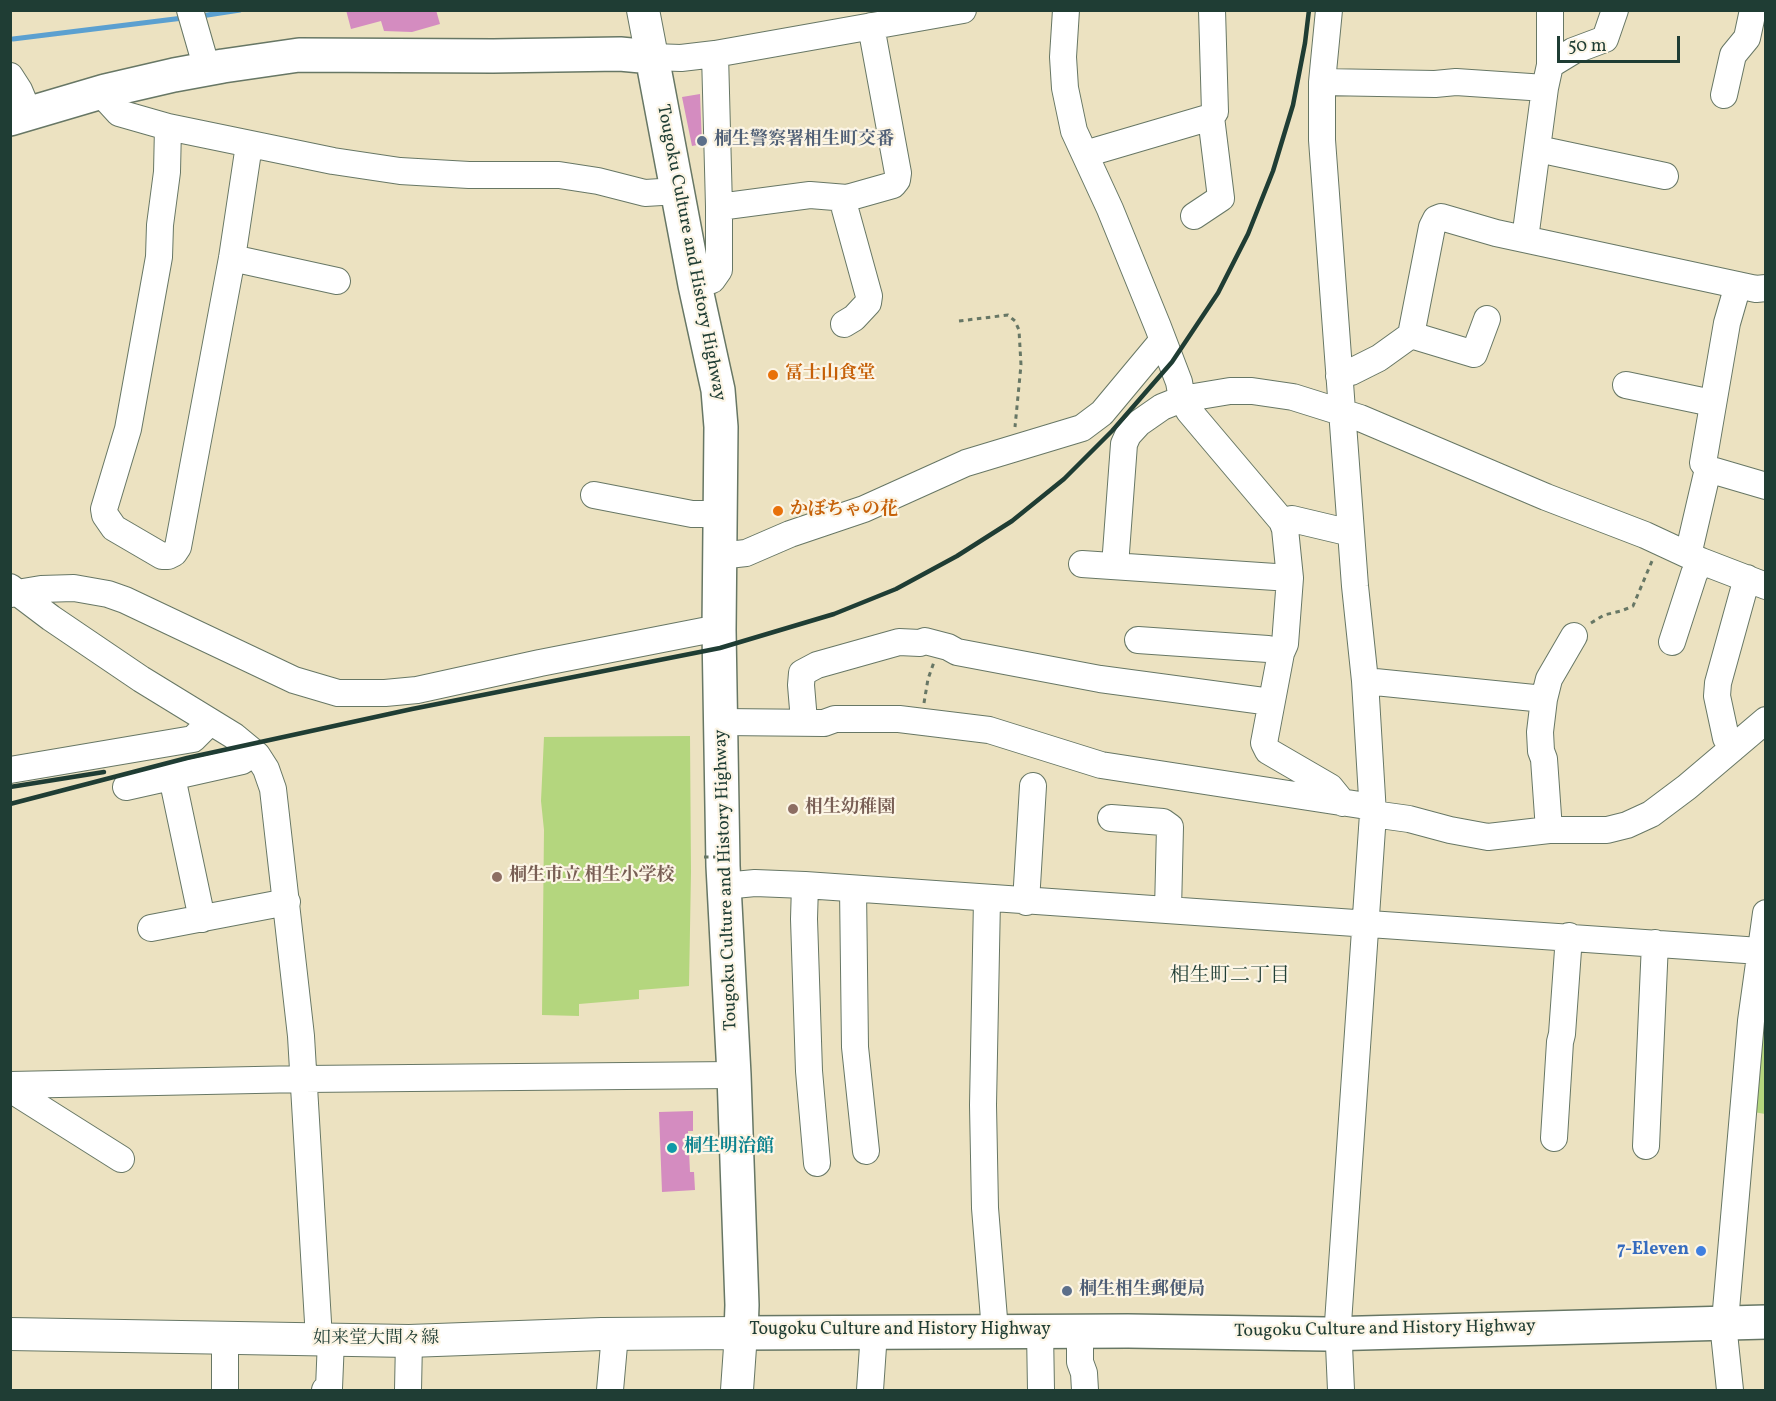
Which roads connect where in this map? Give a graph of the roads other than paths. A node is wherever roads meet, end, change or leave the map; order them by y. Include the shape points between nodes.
1 (190, 10) edge
2 (643, 10) edge
3 (963, 10) edge
4 (1065, 10) edge
5 (1212, 10) edge
6 (1329, 10) edge
7 (1550, 10) edge
8 (1615, 10) edge
9 (1753, 10) edge
10 (872, 26) junction
11 (715, 54) junction
12 (652, 57) junction
13 (207, 69) junction
14 (10, 76) edge
15 (1547, 76) junction
16 (1322, 82) junction
17 (105, 91) junction
18 (1724, 94) dead end
19 (20, 117) edge
20 (1211, 117) junction
21 (168, 127) junction
22 (249, 145) junction
23 (1538, 149) junction
24 (1085, 154) junction
25 (1665, 176) dead end
26 (678, 191) junction
27 (847, 198) junction
28 (719, 207) junction
29 (1194, 216) dead end
30 (1525, 239) junction
31 (232, 258) junction
32 (337, 280) dead end
33 (695, 285) junction
34 (1738, 285) junction
35 (1766, 288) edge
36 (1487, 319) dead end
37 (844, 324) dead end
38 (1411, 335) junction
39 (1162, 341) junction
40 (1339, 376) junction
41 (1626, 385) dead end
42 (1172, 403) junction
43 (1712, 403) junction
44 (1342, 412) junction
45 (1708, 469) junction
46 (1766, 486) edge
47 (594, 495) dead end
48 (721, 514) junction
49 (1282, 521) junction
50 (1351, 533) junction
51 (719, 556) junction
52 (1694, 558) junction
53 (1082, 564) dead end
54 (1115, 567) junction
55 (1290, 579) junction
56 (1756, 582) edge
57 (16, 597) edge
58 (719, 630) junction
59 (1574, 636) road end
60 (1138, 640) dead end
61 (1672, 642) dead end
62 (1281, 653) junction
63 (1365, 681) junction
64 (1544, 699) junction
65 (1271, 702) junction
66 (1766, 720) edge
67 (210, 722) junction
68 (722, 722) junction
69 (814, 722) junction
70 (250, 749) junction
71 (1732, 749) junction
72 (10, 770) edge
73 (172, 777) junction
74 (1033, 786) dead end
75 (126, 787) dead end
76 (1343, 803) junction
77 (1373, 810) junction
78 (1111, 818) dead end
79 (1549, 830) junction
80 (727, 872) junction
81 (805, 885) junction
82 (852, 889) junction
83 (987, 899) junction
84 (287, 902) junction
85 (1026, 902) junction
86 (1168, 910) junction
87 (1766, 913) edge
88 (202, 918) junction
89 (1365, 923) junction
90 (151, 928) dead end
91 (1569, 936) junction
92 (1655, 943) junction
93 (1760, 951) junction
94 (734, 1075) junction
95 (304, 1079) junction
96 (11, 1086) edge
97 (1554, 1138) dead end
98 (1646, 1146) dead end
99 (866, 1151) dead end
100 (121, 1159) dead end
101 (817, 1163) dead end
102 (1766, 1322) edge
103 (1725, 1324) junction
104 (995, 1331) junction
105 (1040, 1331) junction
106 (1080, 1331) junction
107 (874, 1332) junction
108 (1339, 1333) junction
109 (10, 1334) edge
110 (615, 1334) junction
111 (741, 1334) junction
112 (225, 1340) junction
113 (325, 1340) junction
114 (409, 1341) junction
115 (225, 1390) edge
116 (325, 1390) edge
117 (408, 1390) edge
118 (610, 1390) edge
119 (737, 1390) edge
120 (870, 1390) edge
121 (1041, 1390) edge
122 (1085, 1390) edge
123 (1341, 1390) edge
124 (1730, 1390) edge

1 - 13 street
2 - 12 main road
3 - 10 street
4 - 24 street via 1065,88 1074,131
5 - 20 street via 1215,112
6 - 16 street
7 - 15 street
8 - 15 street via 1605,39 1573,51
9 - 18 street via 1747,38 1733,55
10 - 11 street
10 - 27 street via 897,180
11 - 12 street
11 - 28 street
12 - 13 highway via 320,54
12 - 26 highway, Tougoku Culture and History Highway
13 - 17 highway
14 - 19 street via 19,90
15 - 16 street via 1435,84
15 - 23 street
16 - 40 street via 1322,140
17 - 19 highway
17 - 21 street via 119,113
20 - 24 street
20 - 29 street via 1221,198
21 - 22 street
21 - 31 street via 159,257 128,429 104,509 114,528 162,556 174,553 178,547
22 - 26 street via 400,171 559,175 645,194
22 - 31 street
23 - 25 street
23 - 30 street
24 - 39 street
26 - 33 highway, Tougoku Culture and History Highway
27 - 28 street via 810,195
27 - 37 street via 845,209 869,296 868,303
28 - 33 street via 719,270 712,280
30 - 34 street
30 - 38 street via 1447,217 1436,219
31 - 32 street
33 - 48 highway, Tougoku Culture and History Highway via 718,390
34 - 35 street
34 - 43 street
36 - 38 street via 1474,354
38 - 40 street via 1379,358
39 - 42 street via 1179,382
39 - 51 street via 1114,400 1082,428 966,463 864,509 790,534 747,554
40 - 44 street
41 - 43 street
42 - 44 street via 1230,391 1252,391 1293,397
42 - 49 street via 1189,411
42 - 54 street via 1139,423 1124,444
43 - 45 street via 1703,463
44 - 50 street
44 - 52 street
45 - 46 street
45 - 52 street
47 - 48 street via 692,514
48 - 51 highway, Tougoku Culture and History Highway
49 - 50 street via 1292,519
49 - 55 street
50 - 63 street
51 - 58 highway, Tougoku Culture and History Highway
52 - 56 street
52 - 61 street via 1694,574
53 - 54 street
54 - 55 street
55 - 62 street
56 - 71 street via 1717,696
57 - 58 street via 41,589 74,588 108,594 256,663 338,693 417,690
57 - 67 street
58 - 68 highway, Tougoku Culture and History Highway
59 - 64 street via 1549,679
60 - 62 street
62 - 65 street
63 - 64 street
63 - 77 street
64 - 79 street via 1540,732
65 - 69 street via 1100,679 957,652 925,641 899,642 817,665 802,673 801,685
65 - 76 street via 1265,748 1330,787
66 - 71 street
67 - 70 street
67 - 72 street via 193,739
68 - 69 street
68 - 80 highway, Tougoku Culture and History Highway
69 - 76 street via 899,719 990,730 1101,765
70 - 73 street via 242,761
70 - 84 street via 266,769 273,789
71 - 79 street via 1651,814 1627,825 1607,830
73 - 75 street
73 - 88 street
74 - 85 street
76 - 77 street
77 - 79 street via 1488,837
77 - 89 street
78 - 86 street via 1162,822 1170,827
80 - 81 street via 755,883
80 - 94 highway, Tougoku Culture and History Highway
81 - 82 street
81 - 101 street via 809,1071
82 - 83 street
82 - 99 street via 855,1047
83 - 85 street
83 - 104 street via 983,1116 985,1208
84 - 88 street
84 - 95 street
85 - 86 street
86 - 89 street
87 - 93 street
88 - 90 street
89 - 91 street
89 - 108 street
91 - 92 street
91 - 97 street
92 - 93 street
92 - 98 street
93 - 103 street
94 - 95 street
94 - 111 highway, Tougoku Culture and History Highway
95 - 96 street
95 - 113 street
96 - 100 street
102 - 103 highway, Tougoku Culture and History Highway
103 - 108 highway, Tougoku Culture and History Highway
103 - 124 street
104 - 105 highway, Tougoku Culture and History Highway
104 - 107 highway, Tougoku Culture and History Highway
105 - 106 highway, Tougoku Culture and History Highway
105 - 121 street
106 - 108 highway, Tougoku Culture and History Highway
106 - 122 street
107 - 111 highway, Tougoku Culture and History Highway
107 - 120 street
108 - 123 street
109 - 112 main road, 如来堂大間々線
110 - 111 main road, 如来堂大間々線
110 - 114 main road, 如来堂大間々線
110 - 118 street
111 - 119 main road
112 - 113 main road, 如来堂大間々線
112 - 115 street
113 - 114 main road, 如来堂大間々線
113 - 116 street via 329,1388
114 - 117 street

